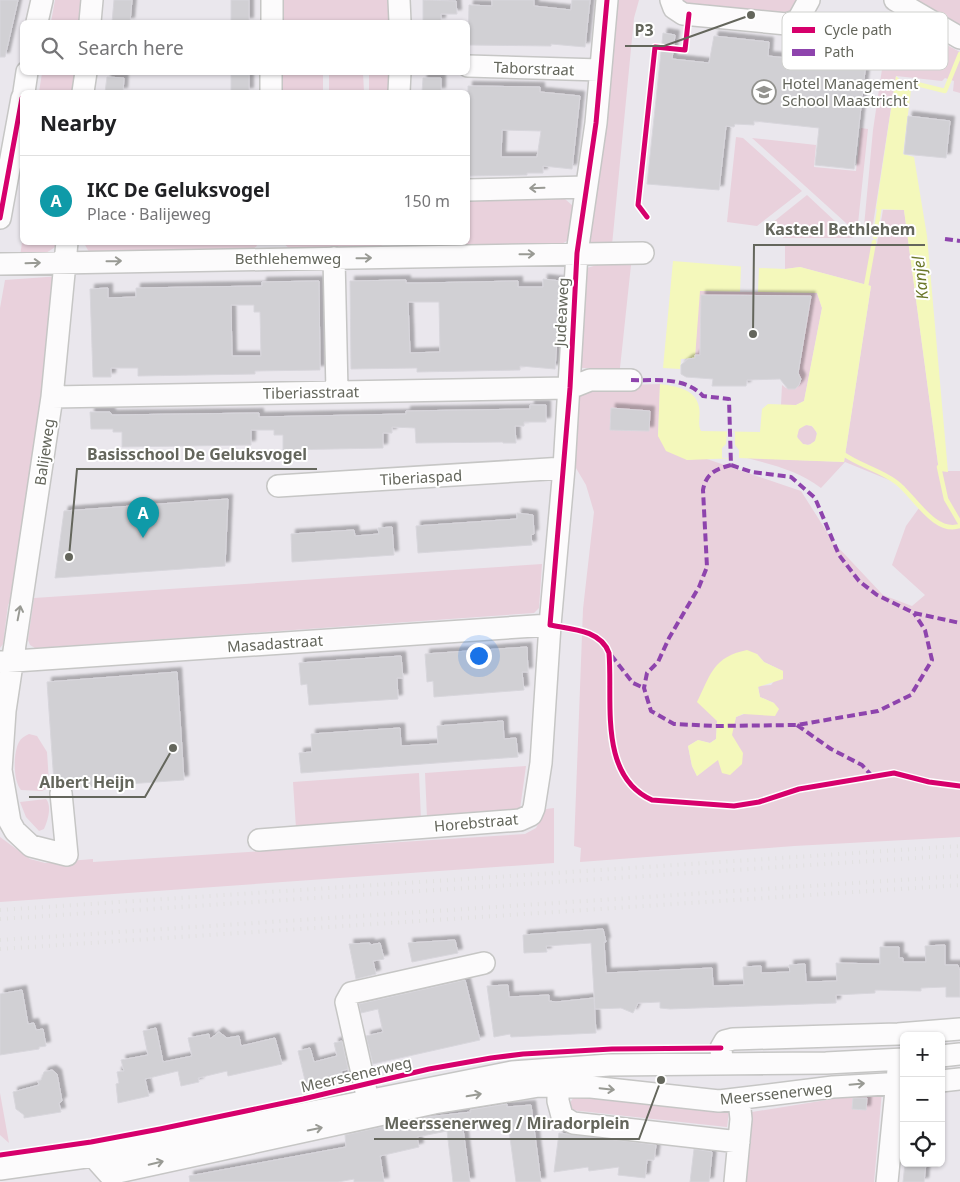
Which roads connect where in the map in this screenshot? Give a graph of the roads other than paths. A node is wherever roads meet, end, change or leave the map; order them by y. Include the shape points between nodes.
1 (42, 0) edge
2 (92, 0) edge
3 (272, 0) edge
4 (400, 0) edge
5 (607, 0) edge
6 (671, 0) edge
7 (810, 0) edge
8 (895, 0) edge
9 (803, 12) edge
10 (916, 12) edge
11 (38, 20) edge
12 (90, 20) edge
13 (272, 20) edge
14 (400, 20) edge
15 (782, 24) edge
16 (948, 31) edge
17 (960, 38) edge
18 (470, 66) edge
19 (600, 70) junction
20 (27, 75) edge
21 (86, 75) edge
22 (272, 75) edge
23 (400, 75) edge
24 (24, 90) edge
25 (83, 90) edge
26 (271, 90) edge
27 (399, 90) edge
28 (20, 114) edge
29 (586, 187) junction
30 (470, 190) edge
31 (9, 205) edge
32 (271, 250) edge
33 (398, 250) edge
34 (67, 252) edge
35 (576, 253) junction
36 (643, 253) dead end
37 (334, 258) junction
38 (0, 264) edge
39 (631, 380) dead end
40 (570, 388) junction
41 (336, 391) junction
42 (52, 397) junction
43 (564, 468) junction
44 (278, 486) dead end
45 (550, 625) junction
46 (7, 661) edge
47 (61, 793) dead end
48 (260, 840) dead end
49 (484, 963) dead end
50 (960, 1029) edge
51 (960, 1054) edge
52 (945, 1056) edge
53 (900, 1059) edge
54 (722, 1064) junction
55 (960, 1079) edge
56 (945, 1081) edge
57 (900, 1083) edge
58 (558, 1086) junction
59 (900, 1090) edge
60 (740, 1099) junction
61 (368, 1100) junction
62 (739, 1142) junction
63 (93, 1156) junction
64 (0, 1169) edge
65 (130, 1176) edge
66 (735, 1182) edge
67 (887, 1182) edge

1 - 11 street
2 - 12 street
3 - 13 street
4 - 14 street
5 - 19 street, Judeaweg
6 - 15 street via 674,8 683,14
7 - 9 street
8 - 10 street
16 - 17 street
18 - 19 street, Taborstraat
19 - 29 street, Judeaweg
20 - 24 street
21 - 25 street
22 - 26 street
23 - 27 street
28 - 31 street
29 -> 30 street
29 - 35 street, Judeaweg
34 -> 32 street, Bethlehemweg
32 - 37 street, Bethlehemweg
33 -> 35 street, Bethlehemweg
37 -> 33 street, Bethlehemweg
38 -> 34 street, Bethlehemweg
34 - 42 street, Balijeweg
35 - 36 street, Bethlehemweg
35 - 40 street, Judeaweg
37 - 41 street
39 - 40 street, Tiberiasstraat via 590,380
40 - 41 street, Tiberiasstraat
40 - 43 street, Judeaweg
41 - 42 street, Tiberiasstraat
46 -> 42 street, Balijeweg
43 - 44 street, Tiberiaspad
43 - 45 street, Judeaweg
45 - 46 street, Masadastraat
45 - 48 street, Horebstraat via 541,762 536,802 531,814 520,820
46 - 47 street via 1,770 10,822 31,846 67,855
49 - 61 street via 351,993 347,997
50 - 54 street via 733,1039 723,1044
51 - 52 street
53 - 54 street, Meerssenerweg
54 - 61 street, Meerssenerweg via 609,1065 512,1072
55 - 56 street
60 -> 57 street, Meerssenerweg via 833,1087
58 -> 60 street, Meerssenerweg via 712,1100
58 - 62 street via 559,1109 562,1116 573,1122
65 -> 58 street, Meerssenerweg via 460,1098
59 - 67 street
60 - 62 street
61 - 63 street, Meerssenerweg
62 - 66 street
63 - 64 street, Meerssenerweg
63 - 65 street, Meerssenerweg via 108,1174

